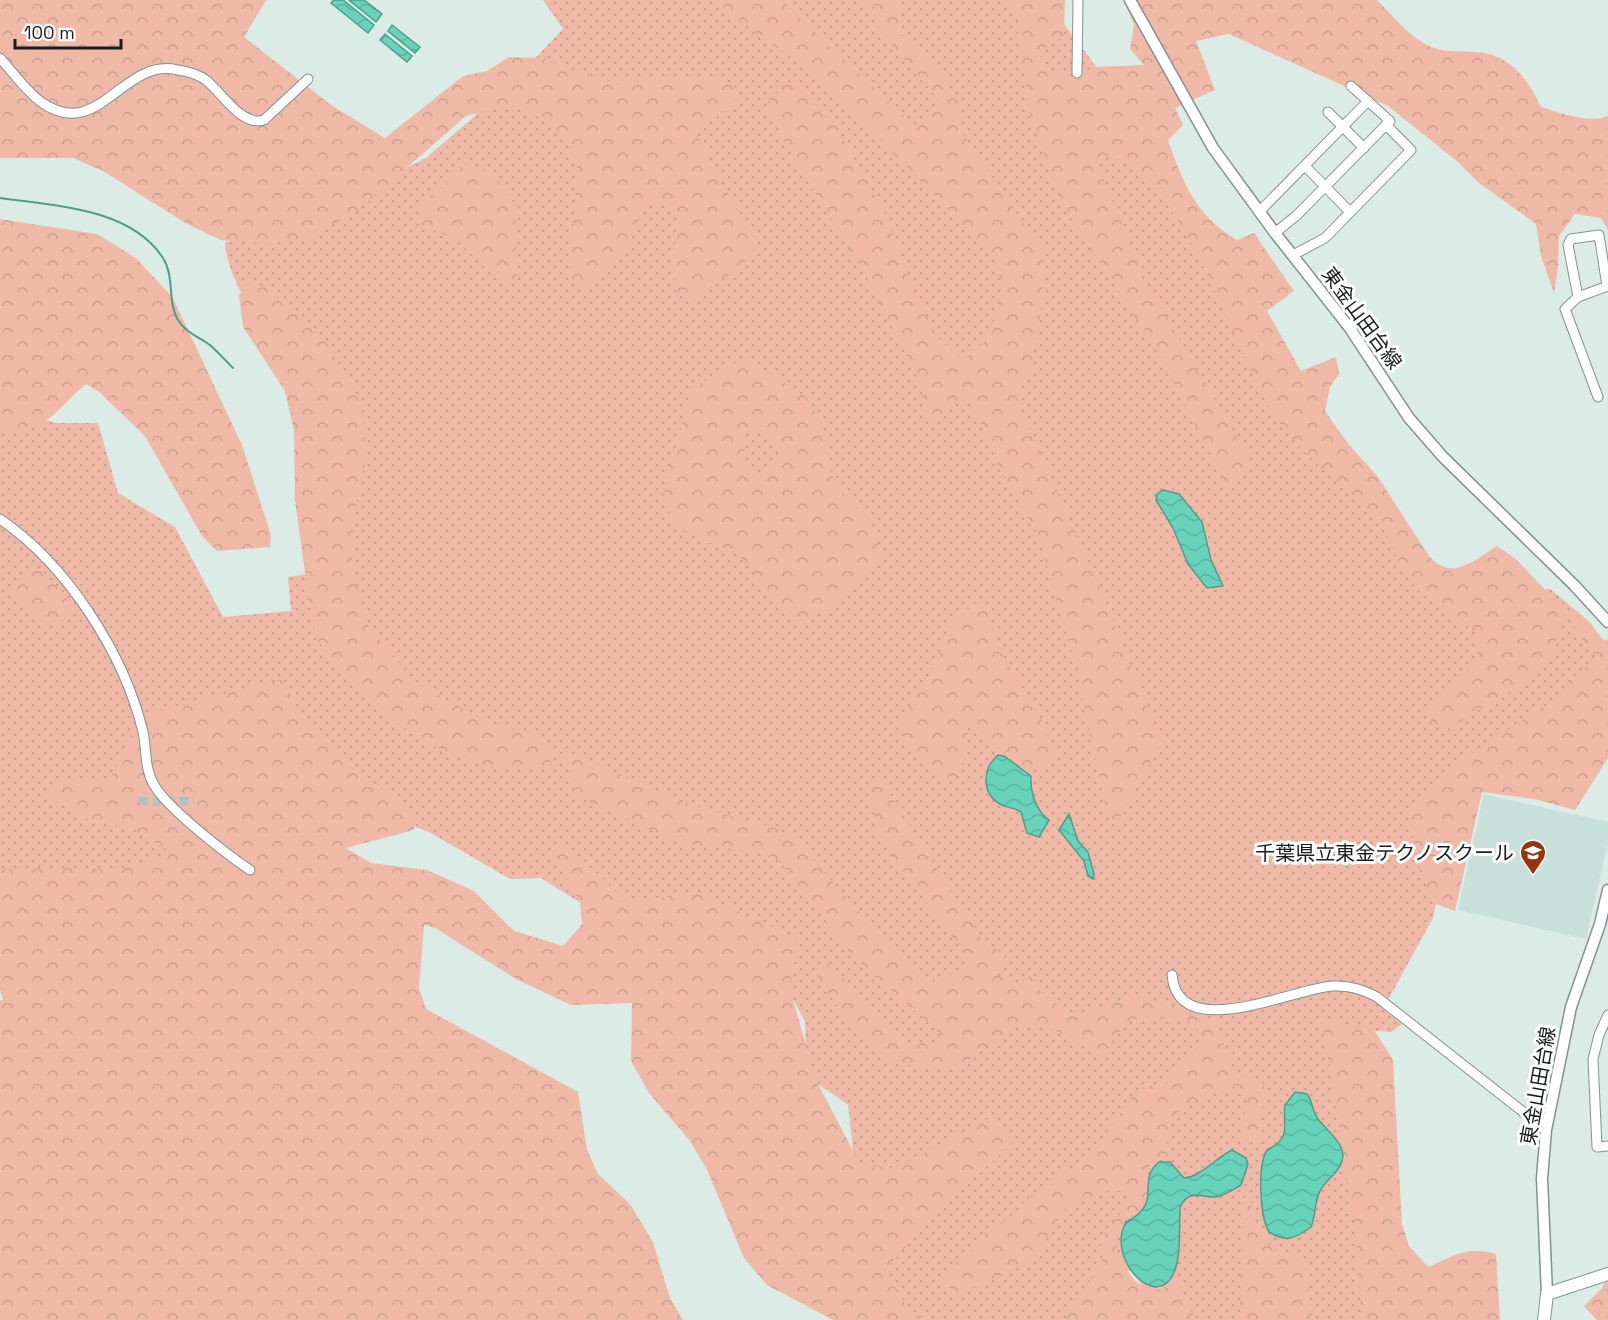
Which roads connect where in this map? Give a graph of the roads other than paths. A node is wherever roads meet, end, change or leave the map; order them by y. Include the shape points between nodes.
1 (1078, 0) edge
2 (1130, 0) edge
3 (0, 58) edge
4 (1077, 73) dead end
5 (308, 79) dead end
6 (1351, 86) dead end
7 (1368, 101) junction
8 (1328, 112) dead end
9 (1386, 125) junction
10 (1342, 126) junction
11 (1364, 148) junction
12 (1305, 166) junction
13 (1326, 187) junction
14 (1259, 212) junction
15 (1350, 212) junction
16 (1275, 233) junction
17 (1293, 255) junction
18 (1608, 286) edge
19 (1578, 297) junction
20 (1598, 397) dead end
21 (0, 519) edge
22 (1608, 622) edge
23 (250, 870) dead end
24 (1608, 890) edge
25 (1172, 975) dead end
26 (1608, 1015) edge
27 (1546, 1130) junction
28 (1608, 1146) edge
29 (1608, 1274) edge
30 (1547, 1294) junction
31 (1544, 1320) edge

1 - 4 street
2 - 14 main road, 東金山田台線 via 1213,148
3 - 5 street via 41,101 55,110 72,113 96,108 136,76 169,69 205,79 248,121 258,122
6 - 7 street
7 - 9 street via 1390,122
7 - 10 street
8 - 10 street
9 - 11 street
9 - 15 street via 1411,150
10 - 11 street
10 - 12 street
11 - 13 street
12 - 13 street
12 - 14 street
13 - 15 street
13 - 16 street
14 - 16 main road, 東金山田台線
15 - 17 street via 1325,238
16 - 17 main road, 東金山田台線
17 - 22 main road, 東金山田台線 via 1349,327 1409,417 1443,457
18 - 19 street
18 - 19 street via 1599,235 1572,239 1568,245
19 - 20 street via 1565,309
21 - 23 street via 39,550 75,591 97,624 143,732 146,766 161,796
24 - 27 main road, 東金山田台線 via 1571,1007
25 - 27 street via 1179,994 1204,1011 1228,1010 1323,987 1362,989 1384,1002
26 - 28 street via 1593,1059 1597,1147
27 - 30 main road, 東金山田台線 via 1542,1178
29 - 30 highway
30 - 31 highway

